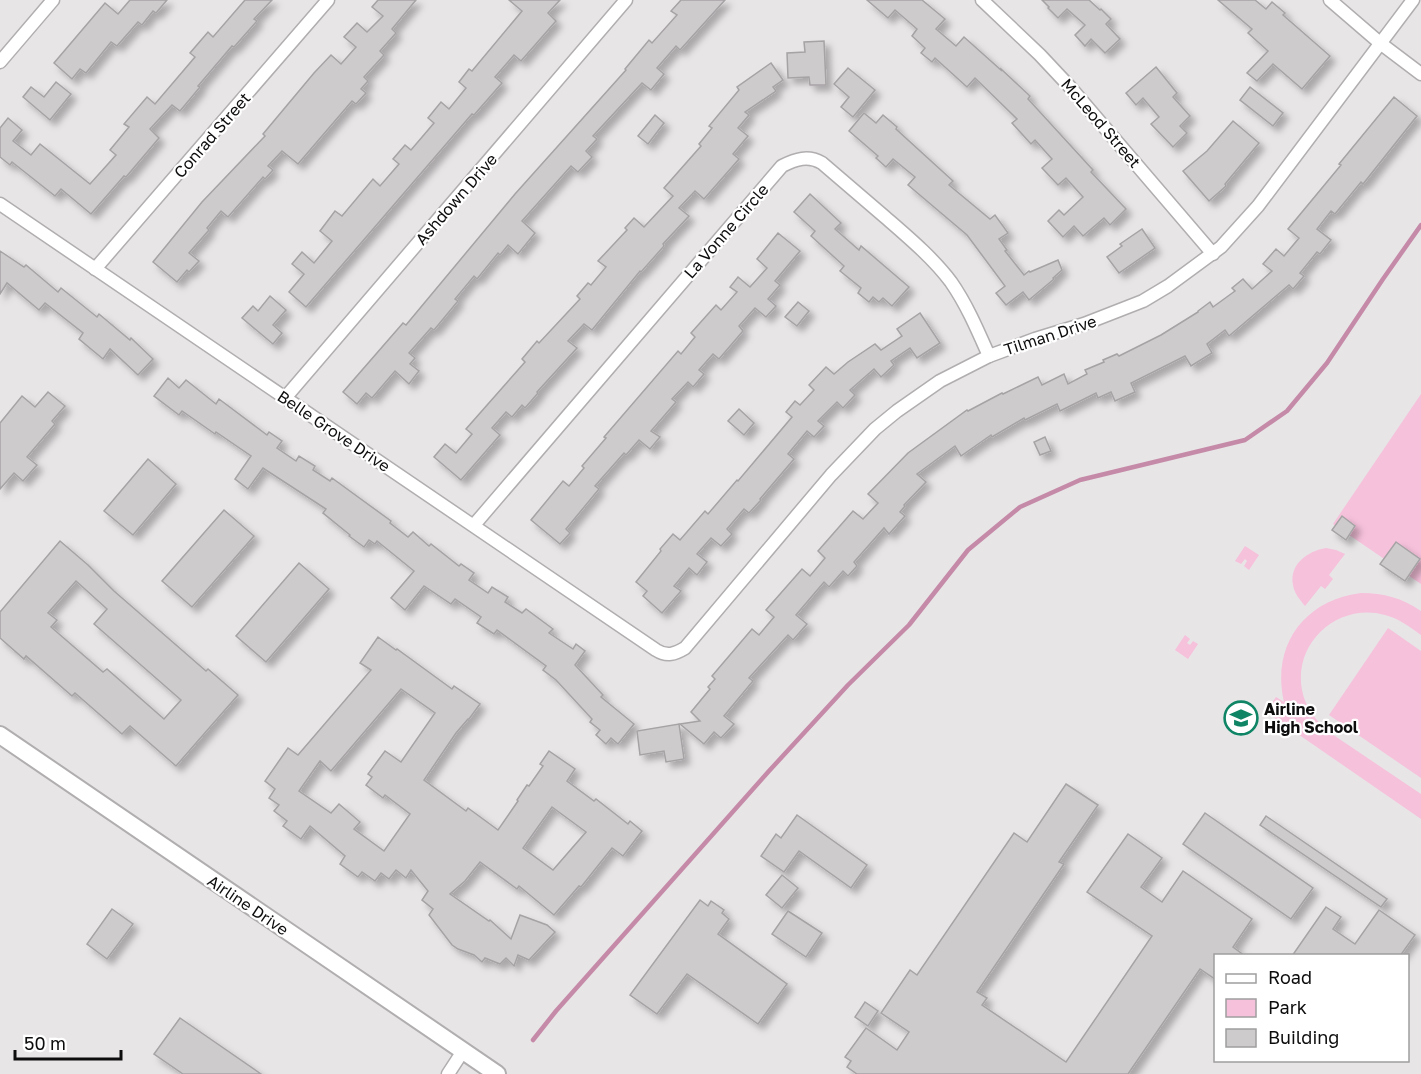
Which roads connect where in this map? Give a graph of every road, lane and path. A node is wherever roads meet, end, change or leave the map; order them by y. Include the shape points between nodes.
1 (53, 0) edge
2 (328, 0) edge
3 (982, 0) edge
4 (1330, 0) edge
5 (1413, 0) edge
6 (619, 3) edge
7 (1380, 43) junction
8 (0, 62) edge
9 (1421, 74) edge
10 (0, 204) edge
11 (1213, 254) junction
12 (96, 269) junction
13 (989, 356) junction
14 (285, 398) junction
15 (474, 525) junction
16 (669, 655) joint
17 (0, 735) edge
18 (463, 1051) junction
19 (479, 1069) edge
20 (448, 1074) edge
21 (497, 1074) edge

1 - 8 street
2 - 12 street, Conrad Street
3 - 11 street, McLeod Street via 1070,87
4 - 7 street
5 - 7 street, Tilman Drive
6 - 14 street, Ashdown Drive
7 - 9 street
7 - 11 street, Tilman Drive via 1258,206
10 - 12 street, Belle Grove Drive
11 - 13 street, Tilman Drive via 1143,301
12 - 14 street, Belle Grove Drive
13 - 15 street, La Vonne Circle via 960,297 937,266 822,163 798,159 782,166
13 - 16 street, Tilman Drive via 940,381 875,429 831,475 685,648
14 - 15 street, Belle Grove Drive
15 - 16 street, Belle Grove Drive via 656,651
17 - 18 main road, Airline Drive
18 - 19 main road, Airline Drive
18 - 20 street
19 - 21 main road, Airline Drive

